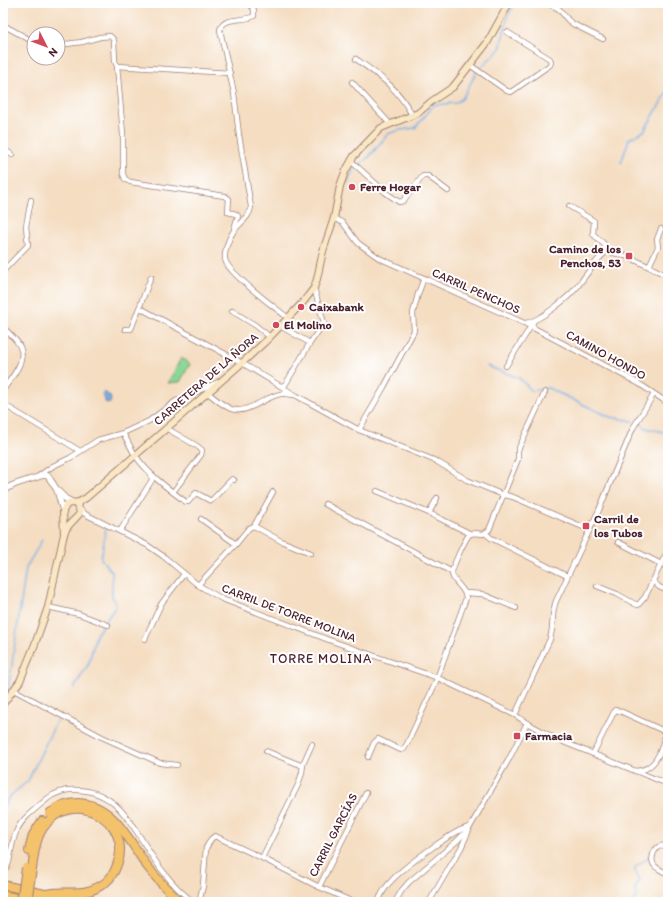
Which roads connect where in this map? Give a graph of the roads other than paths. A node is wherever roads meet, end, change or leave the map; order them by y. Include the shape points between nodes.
1 (250, 3) edge
2 (548, 3) edge
3 (506, 4) edge
4 (3, 25) edge
5 (507, 32) dead end
6 (26, 38) edge
7 (603, 39) dead end
8 (66, 44) edge
9 (356, 60) dead end
10 (470, 65) junction
11 (117, 66) junction
12 (230, 73) junction
13 (352, 82) dead end
14 (412, 115) junction
15 (390, 124) junction
16 (3, 148) edge
17 (12, 155) dead end
18 (355, 164) junction
19 (448, 191) dead end
20 (31, 200) dead end
21 (569, 206) dead end
22 (238, 216) junction
23 (246, 217) junction
24 (334, 218) junction
25 (660, 229) dead end
26 (233, 232) junction
27 (607, 251) junction
28 (649, 266) junction
29 (3, 271) edge
30 (668, 276) edge
31 (152, 277) dead end
32 (424, 278) junction
33 (314, 288) junction
34 (140, 308) junction
35 (232, 311) dead end
36 (288, 318) junction
37 (531, 323) junction
38 (280, 326) junction
39 (3, 327) edge
40 (125, 329) dead end
41 (270, 337) junction
42 (310, 343) junction
43 (242, 364) junction
44 (506, 366) dead end
45 (222, 380) junction
46 (280, 385) junction
47 (3, 390) edge
48 (207, 392) junction
49 (545, 392) dead end
50 (654, 394) junction
51 (278, 395) junction
52 (297, 396) junction
53 (668, 402) edge
54 (3, 404) edge
55 (166, 428) junction
56 (359, 430) junction
57 (123, 433) junction
58 (80, 451) junction
59 (135, 455) junction
60 (53, 466) junction
61 (150, 472) junction
62 (36, 478) junction
63 (51, 478) junction
64 (234, 480) dead end
65 (161, 483) junction
66 (149, 485) junction
67 (3, 490) edge
68 (57, 490) junction
69 (377, 491) dead end
70 (173, 492) junction
71 (273, 492) dead end
72 (504, 495) junction
73 (668, 495) edge
74 (86, 498) junction
75 (437, 498) dead end
76 (74, 503) junction
77 (325, 504) dead end
78 (79, 508) junction
79 (63, 512) junction
80 (429, 513) junction
81 (90, 516) junction
82 (76, 518) junction
83 (201, 519) dead end
84 (668, 524) edge
85 (254, 526) junction
86 (590, 530) junction
87 (120, 531) junction
88 (64, 534) junction
89 (471, 534) junction
90 (485, 534) junction
91 (618, 542) dead end
92 (236, 544) junction
93 (668, 550) edge
94 (311, 553) dead end
95 (661, 564) junction
96 (452, 572) junction
97 (184, 574) junction
98 (567, 576) junction
99 (653, 582) junction
100 (198, 585) junction
101 (597, 586) dead end
102 (668, 591) edge
103 (465, 592) junction
104 (48, 607) junction
105 (516, 608) dead end
106 (108, 625) dead end
107 (145, 639) dead end
108 (438, 678) junction
109 (14, 690) junction
110 (3, 704) edge
111 (515, 715) junction
112 (668, 721) edge
113 (527, 723) junction
114 (666, 732) junction
115 (312, 744) dead end
116 (266, 751) dead end
117 (593, 754) junction
118 (368, 757) dead end
119 (177, 765) dead end
120 (303, 766) junction
121 (648, 768) junction
122 (634, 771) junction
123 (646, 776) junction
124 (668, 784) edge
125 (366, 793) dead end
126 (470, 827) junction
127 (458, 831) junction
128 (460, 837) junction
129 (463, 843) junction
130 (668, 846) edge
131 (262, 858) junction
132 (29, 868) junction
133 (3, 871) edge
134 (668, 874) edge
135 (3, 885) edge
136 (319, 887) junction
137 (46, 894) junction
138 (3, 895) edge
139 (21, 902) edge
140 (27, 902) edge
141 (34, 902) edge
142 (82, 902) edge
143 (180, 902) edge
144 (194, 902) edge
145 (199, 902) edge
146 (353, 902) edge
147 (378, 902) edge
148 (395, 902) edge
149 (429, 902) edge

1 - 12 street via 255,13 252,17 226,22 221,27
2 - 7 street via 559,9 573,24
3 - 10 main road, CARRETERA DE LA ÑORA via 490,38
4 - 6 street
5 - 10 street via 550,59 551,63 511,92
8 - 11 street via 110,36 114,40
9 - 14 street via 387,82 406,103
10 - 14 main road, CARRETERA DE LA ÑORA via 453,87
11 - 12 street
11 - 22 street via 125,179 130,182 225,196 229,199 228,212
12 - 23 street via 251,211
13 - 15 street
14 - 15 main road, CARRETERA DE LA ÑORA
15 - 18 main road, CARRETERA DE LA ÑORA via 375,133 363,145
16 - 17 street
18 - 19 street via 399,202 403,201 423,176 428,176
18 - 24 main road, CARRETERA DE LA ÑORA via 344,172
20 - 29 street via 26,226 28,245
21 - 27 street via 594,221 593,234 604,244
22 - 23 street via 241,219
22 - 26 street
23 - 26 street
24 - 32 street, CARRIL PENCHOS via 343,223 355,240 369,252
24 - 33 main road, CARRETERA DE LA ÑORA
25 - 28 street via 658,247
26 - 36 street via 225,259 231,271
27 - 28 street
27 - 37 street via 574,291
28 - 30 street
31 - 34 street
32 - 37 street, CARRIL PENCHOS
32 - 56 street via 413,313 414,331
33 - 36 main road, CARRETERA DE LA ÑORA
33 - 42 street via 324,323
34 - 40 street via 131,329
34 - 43 street
35 - 41 street
36 - 38 main road, CARRETERA DE LA ÑORA
37 - 44 street
37 - 50 street, CAMINO HONDO
38 - 41 main road, CARRETERA DE LA ÑORA
38 - 42 street
39 - 47 street via 19,344 22,357
41 - 43 main road, CARRETERA DE LA ÑORA
42 - 46 street via 285,385
43 - 45 main road, CARRETERA DE LA ÑORA
43 - 46 street
45 - 48 main road, CARRETERA DE LA ÑORA
45 - 57 street via 176,401 149,421
46 - 51 street via 282,390
46 - 52 street
48 - 51 street via 225,406 238,410
48 - 55 main road, CARRETERA DE LA ÑORA
49 - 72 street via 518,450 518,459
50 - 53 street, CAMINO HONDO
50 - 86 street via 633,428
51 - 52 street
52 - 56 street
54 - 58 street
55 - 59 main road, CARRETERA DE LA ÑORA
55 - 70 street via 202,450 201,455
56 - 72 street via 436,461 467,480
57 - 58 street via 98,440
57 - 59 street
58 - 60 street
59 - 61 street
59 - 74 main road, CARRETERA DE LA ÑORA
60 - 62 street
60 - 63 street via 50,471
61 - 65 street
61 - 66 street via 153,478
62 - 63 street via 47,475
62 - 67 street
63 - 68 street
64 - 70 street via 232,479 211,501 196,493 187,502
65 - 66 street via 154,482
65 - 70 street
66 - 87 street
68 - 76 street
68 - 79 street
69 - 80 street
71 - 85 street
72 - 86 street
72 - 90 street
73 - 84 street
74 - 76 main road
74 - 78 main road
75 - 80 street
76 - 78 main road
76 - 79 main road via 67,504
77 - 96 street
78 - 81 street, CARRIL DE TORRE MOLINA
78 - 82 main road via 80,513
79 - 82 main road via 69,519
79 - 88 main road
80 - 89 street
81 - 82 street
81 - 87 street, CARRIL DE TORRE MOLINA
82 - 88 main road via 68,524
83 - 92 street
85 - 92 street via 249,528
85 - 94 street
86 - 98 street
87 - 97 street, CARRIL DE TORRE MOLINA via 147,545
88 - 104 main road
89 - 90 street
89 - 96 street
90 - 98 street
91 - 95 street
92 - 100 street
93 - 95 street
95 - 99 street
96 - 103 street
97 - 100 street, CARRIL DE TORRE MOLINA
97 - 107 street via 161,604
98 - 111 street via 553,609 550,639
99 - 101 street via 643,600 637,605
99 - 102 street
100 - 108 street, CARRIL DE TORRE MOLINA via 222,599
103 - 105 street via 482,594
103 - 108 street via 465,604
104 - 106 street via 79,614
104 - 109 main road via 24,673
108 - 111 street, CARRIL DE TORRE MOLINA
108 - 118 street via 404,749 401,750 378,739
109 - 110 main road
109 - 119 street via 102,737 160,763
111 - 113 street, CARRIL DE TORRE MOLINA
112 - 114 street
113 - 117 street, CARRIL DE TORRE MOLINA via 556,739
113 - 126 street
114 - 117 street via 615,710
114 - 121 street via 659,754
115 - 120 street
116 - 120 street
117 - 122 street, CARRIL DE TORRE MOLINA
120 - 131 street via 298,785
121 - 122 street
121 - 123 street via 644,772
122 - 123 street, CARRIL DE TORRE MOLINA
123 - 124 street, CARRIL DE TORRE MOLINA
125 - 136 street, CARRIL GARCÍAS
126 - 127 street
126 - 128 street
126 - 129 street
127 - 128 street via 461,832
127 - 147 street via 398,874
128 - 129 street
128 - 148 street via 409,882
129 - 149 street
130 - 134 street via 659,847 654,852 652,860 657,868
131 - 136 street
131 - 145 street via 213,837 206,848
132 - 137 highway via 41,832 58,814 70,809 84,809 101,816 113,828 118,839 119,858 112,875 105,882 95,889 81,893
132 - 139 highway, bridge
132 - 140 highway, bridge
132 - 143 highway via 33,835 48,814 69,804 88,804 104,811 115,821 159,882
133 - 144 street via 9,862 17,829 27,817 58,792 88,791 107,798 118,807 134,826 160,868
135 - 137 highway
136 - 146 street
137 - 142 highway
138 - 141 highway

